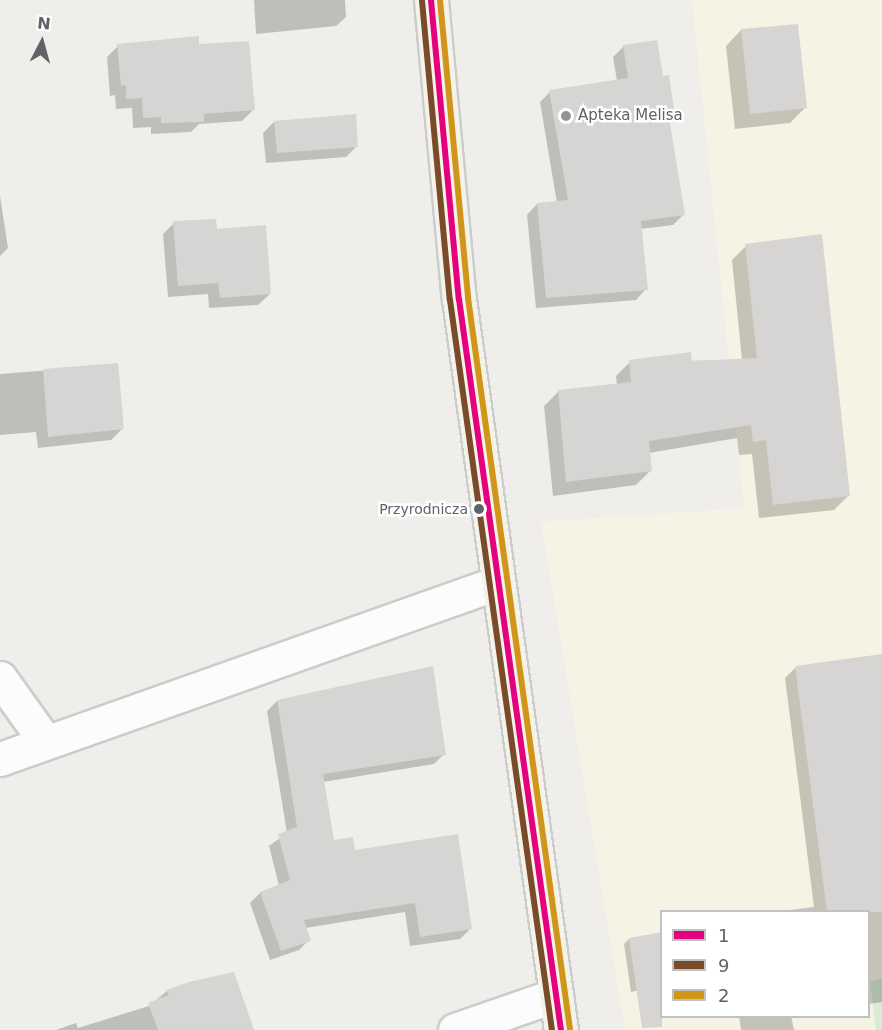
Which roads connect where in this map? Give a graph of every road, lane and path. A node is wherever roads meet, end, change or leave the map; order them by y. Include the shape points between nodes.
1 (431, 0) edge
2 (497, 583) junction
3 (0, 678) edge
4 (45, 741) junction
5 (0, 759) edge
6 (556, 995) junction
7 (456, 1030) edge
8 (561, 1030) edge

1 - 2 main road via 459,299
2 - 4 street
2 - 6 main road
3 - 4 street
4 - 5 street
6 - 7 street
6 - 8 main road

